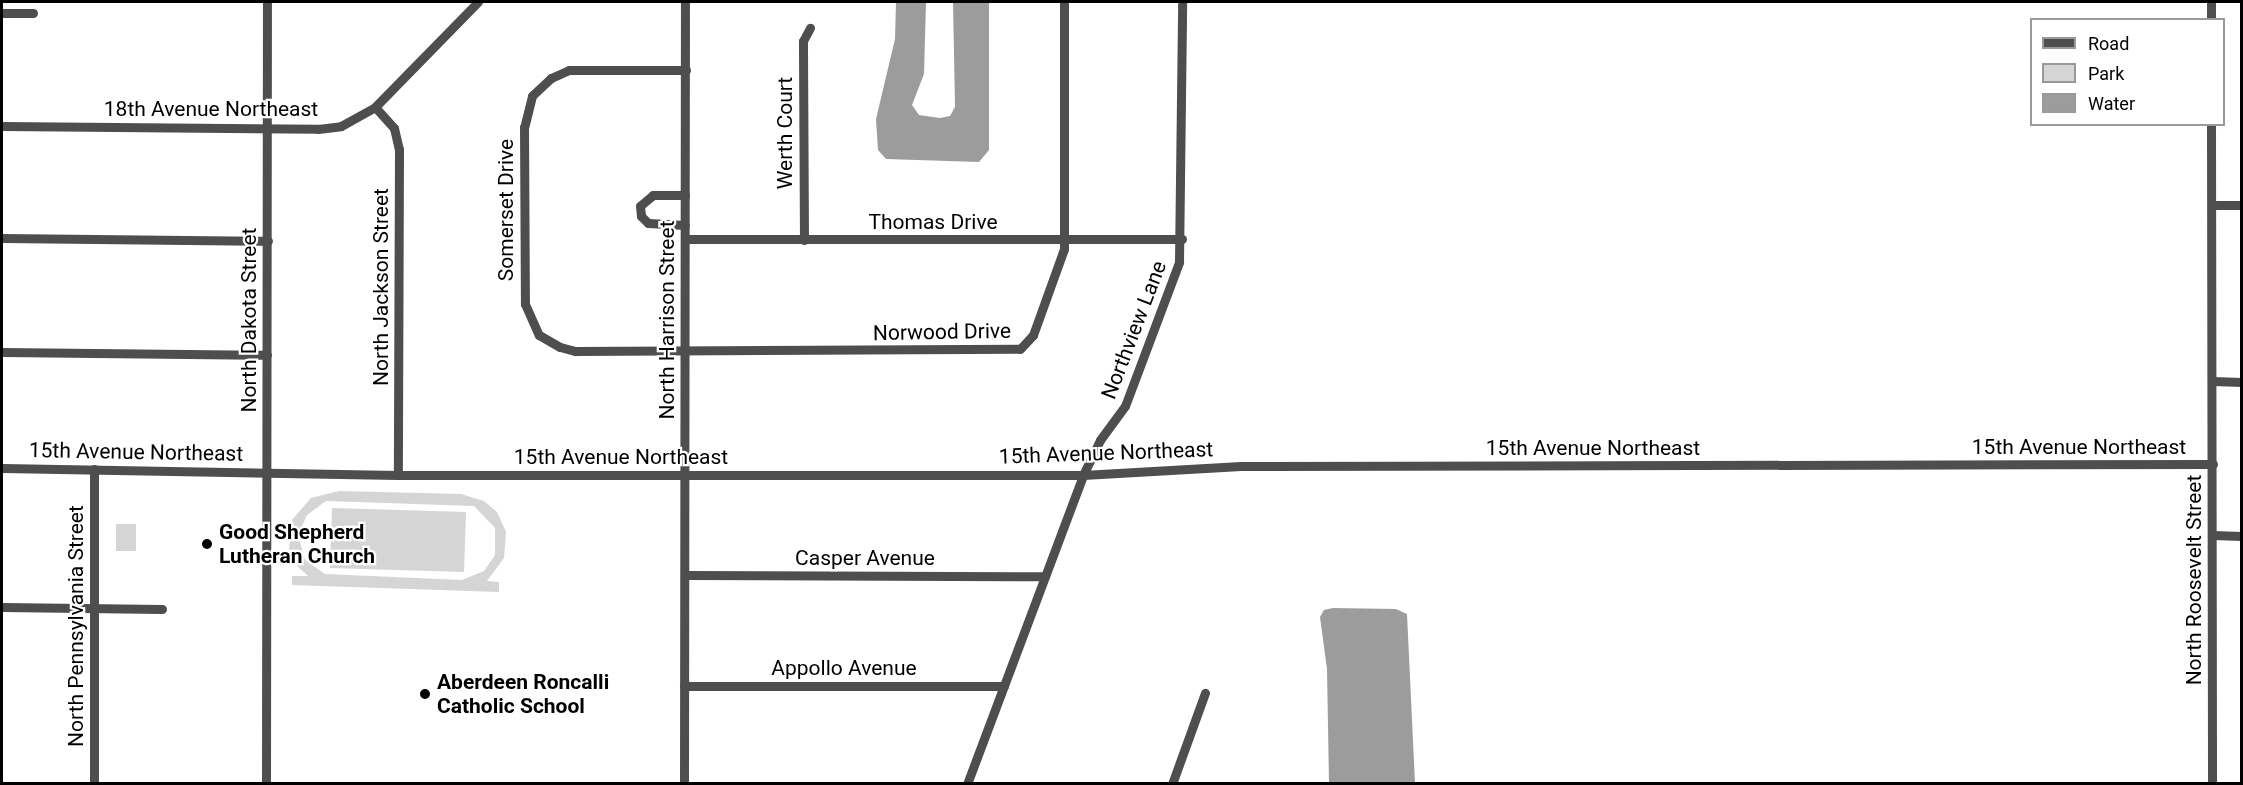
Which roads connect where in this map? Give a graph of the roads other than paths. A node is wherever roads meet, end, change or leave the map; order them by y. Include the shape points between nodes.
1 (267, 2) edge
2 (478, 2) edge
3 (685, 2) edge
4 (1064, 2) edge
5 (1182, 2) edge
6 (2211, 2) edge
7 (2, 13) edge
8 (33, 13) dead end
9 (2211, 18) edge
10 (810, 28) dead end
11 (686, 70) junction
12 (375, 107) junction
13 (2, 126) edge
14 (2211, 126) edge
15 (267, 129) junction
16 (685, 195) junction
17 (2212, 205) junction
18 (2241, 205) edge
19 (685, 225) junction
20 (2, 238) edge
21 (685, 239) junction
22 (1182, 239) junction
23 (804, 240) junction
24 (1065, 240) junction
25 (268, 241) junction
26 (685, 351) junction
27 (2, 352) edge
28 (267, 355) junction
29 (2212, 381) junction
30 (2241, 381) edge
31 (2212, 464) junction
32 (2, 468) edge
33 (94, 469) junction
34 (267, 472) junction
35 (685, 474) junction
36 (399, 475) junction
37 (1083, 476) junction
38 (2212, 535) junction
39 (2241, 536) edge
40 (685, 575) junction
41 (1045, 576) junction
42 (2, 607) edge
43 (94, 608) junction
44 (162, 609) dead end
45 (684, 686) junction
46 (1004, 686) junction
47 (1205, 693) dead end
48 (94, 783) edge
49 (266, 783) edge
50 (684, 783) edge
51 (967, 783) edge
52 (1172, 783) edge
53 (2212, 783) edge

1 - 15 street, North Dakota Street
2 - 12 street, 18th Avenue Northeast
3 - 11 street, North Harrison Street
4 - 24 street, Norwood Drive
5 - 22 street, Northview Lane
6 - 9 street
7 - 8 street
10 - 23 street, Werth Court via 803,41
11 - 16 street, North Harrison Street
11 - 26 street, Somerset Drive via 559,73 532,96 524,127 525,304 534,329 553,344 575,351
12 - 15 street, 18th Avenue Northeast via 341,126
12 - 36 street, North Jackson Street via 394,128 399,149
13 - 15 street, 18th Avenue Northeast
14 - 17 street, North Roosevelt Street
15 - 25 street, North Dakota Street
16 - 19 street, North Harrison Street
16 - 19 street via 653,195 640,206 641,216 648,224
17 - 18 street
17 - 29 street, North Roosevelt Street
19 - 21 street, North Harrison Street
20 - 25 street
21 - 23 street, Thomas Drive
21 - 26 street, North Harrison Street
22 - 24 street, Thomas Drive
22 - 37 street, Northview Lane via 1179,262 1125,406 1100,440
23 - 24 street, Thomas Drive
24 - 26 street, Norwood Drive via 1033,335 1020,349
25 - 28 street, North Dakota Street
26 - 35 street, North Harrison Street
27 - 28 street
28 - 34 street, North Dakota Street
29 - 30 street
29 - 31 street, North Roosevelt Street
31 - 37 street, 15th Avenue Northeast via 1241,466
31 - 38 street, North Roosevelt Street
32 - 33 street, 15th Avenue Northeast
33 - 34 street, 15th Avenue Northeast
33 - 43 street, North Pennsylvania Street
34 - 36 street, 15th Avenue Northeast
34 - 49 street, North Dakota Street
35 - 36 street, 15th Avenue Northeast
35 - 37 street, 15th Avenue Northeast
35 - 40 street, North Harrison Street
37 - 41 street, Northview Lane
38 - 39 street
38 - 53 street, North Roosevelt Street
40 - 41 street, Casper Avenue
40 - 45 street, North Harrison Street
41 - 46 street, Northview Lane
42 - 43 street
43 - 44 street
43 - 48 street, North Pennsylvania Street
45 - 46 street, Appollo Avenue
45 - 50 street, North Harrison Street
46 - 51 street, Northview Lane
47 - 52 street

